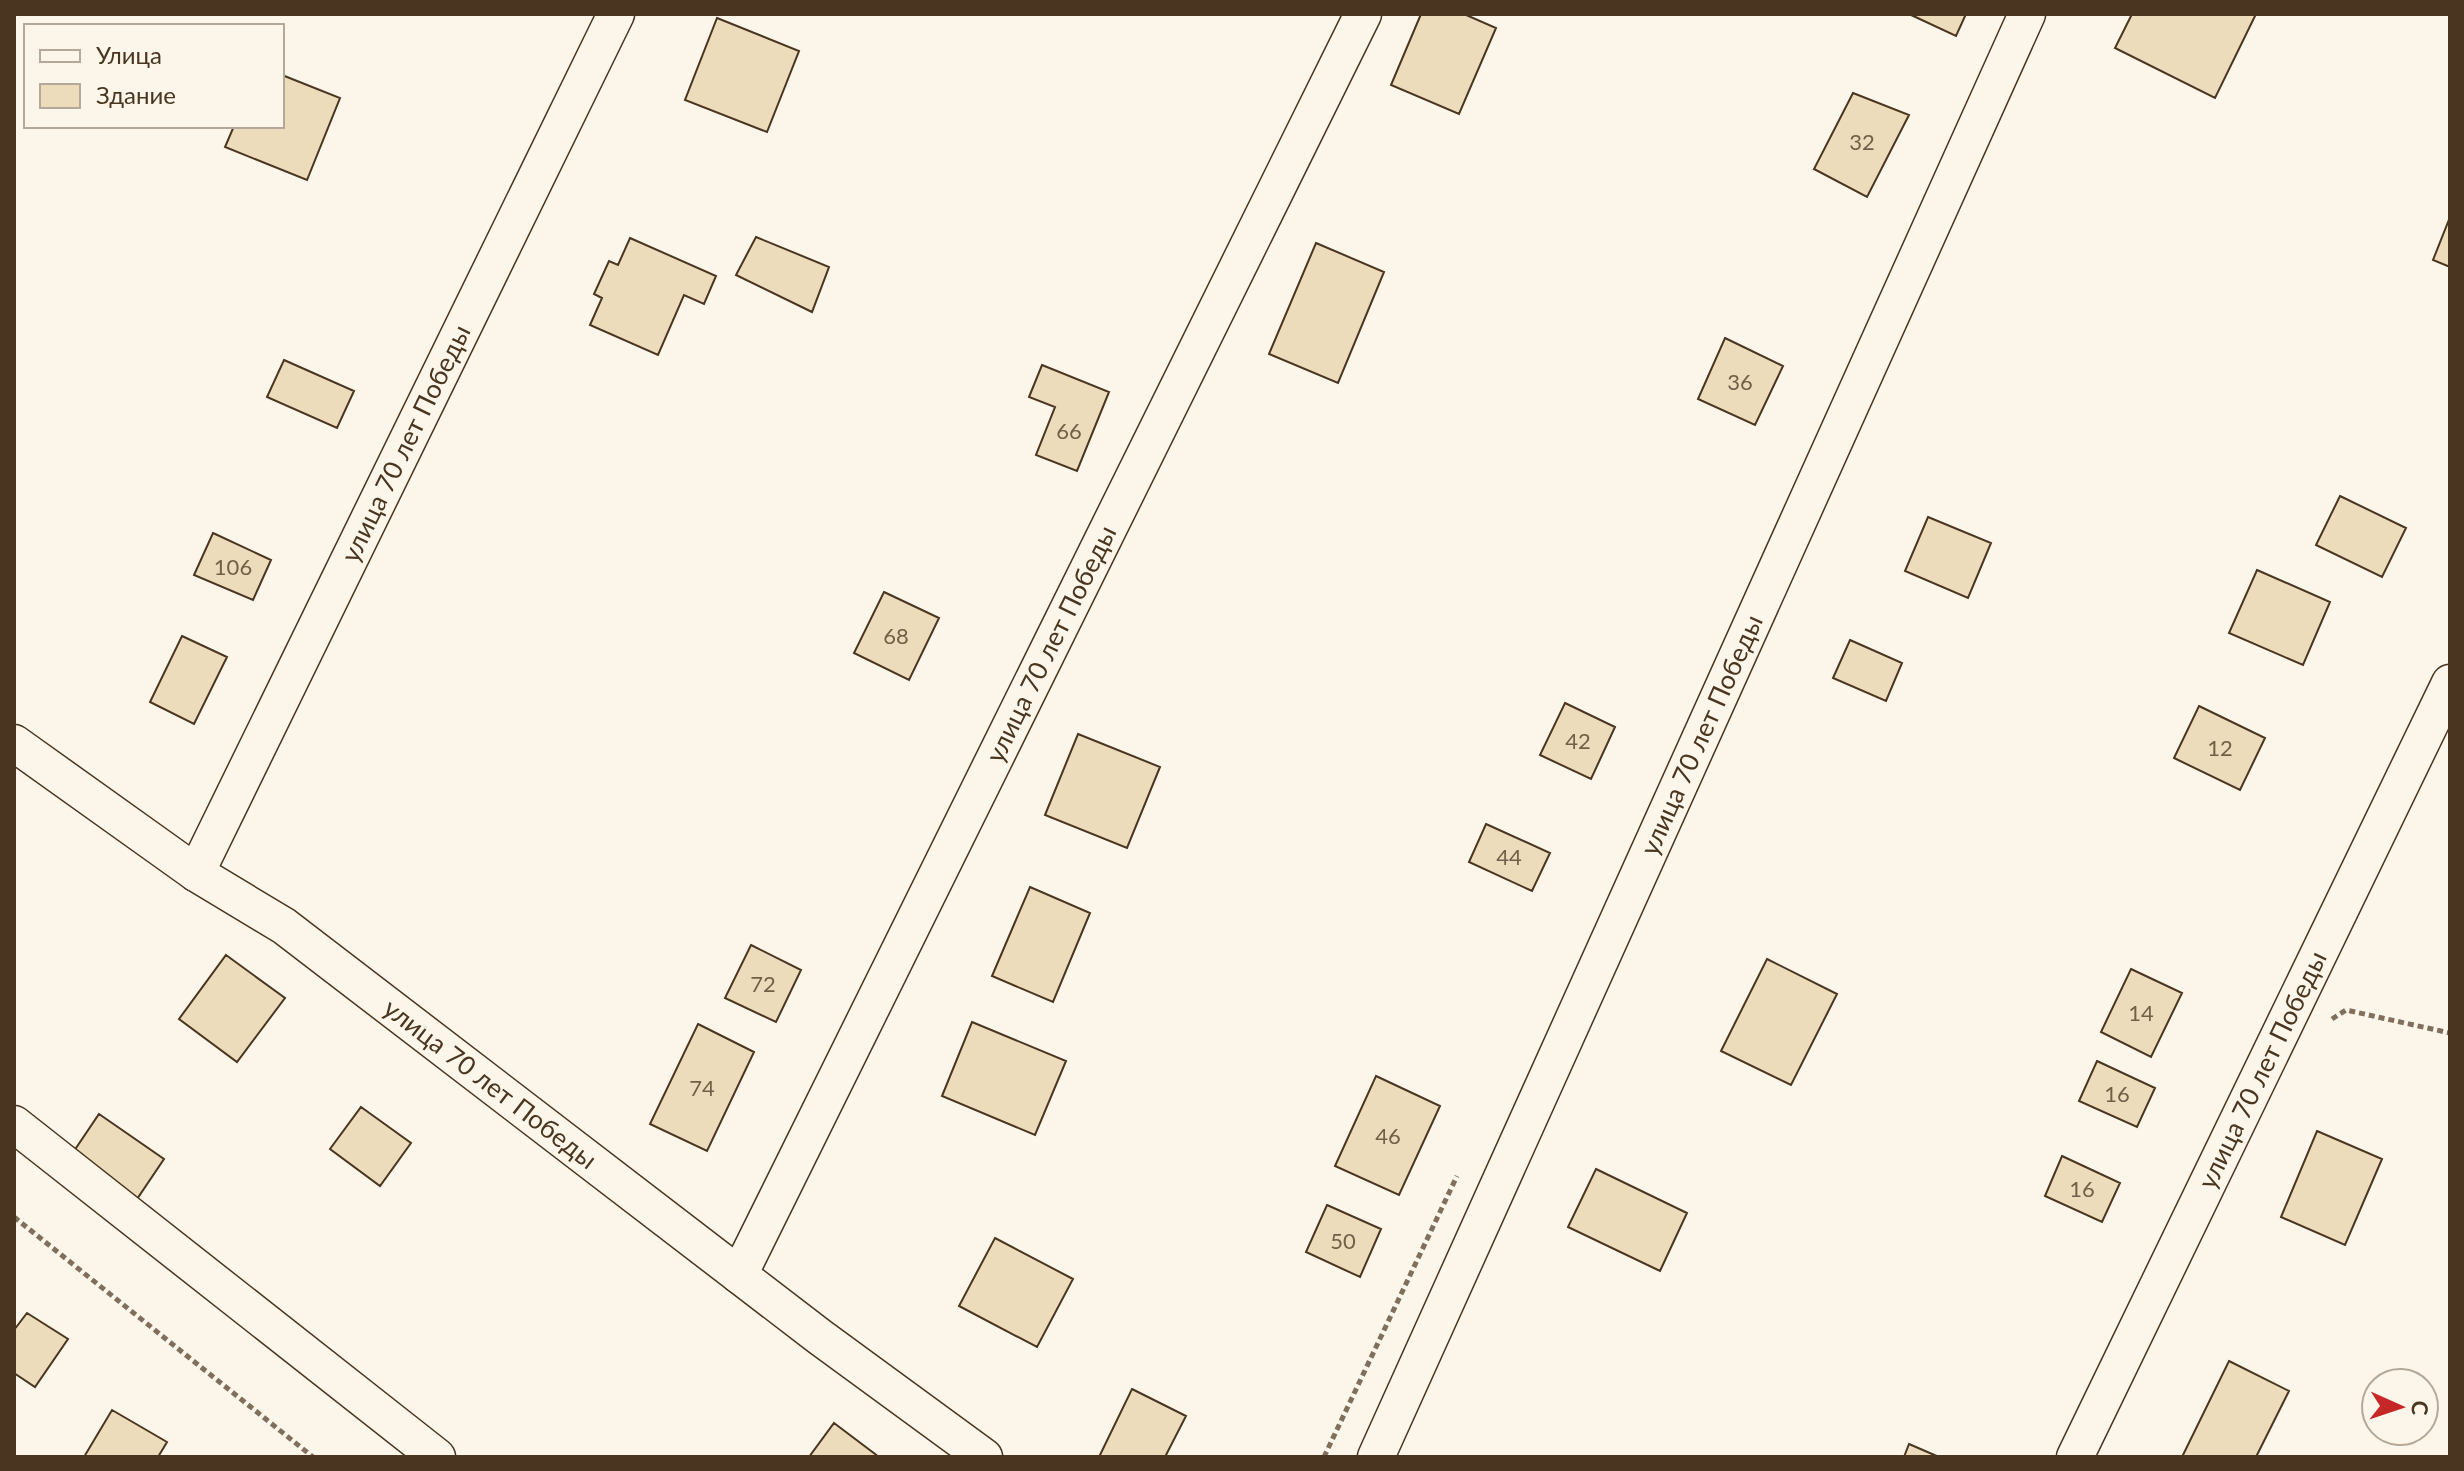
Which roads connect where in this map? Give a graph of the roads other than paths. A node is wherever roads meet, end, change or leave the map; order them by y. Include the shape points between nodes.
1 (616, 14) edge
2 (1363, 14) edge
3 (2027, 14) edge
4 (2450, 683) edge
5 (14, 743) edge
6 (196, 873) junction
7 (14, 1124) edge
8 (739, 1275) junction
9 (437, 1457) edge
10 (984, 1457) edge
11 (1376, 1457) edge
12 (2075, 1457) edge

1 - 6 street, улица 70 лет Победы
2 - 8 street, улица 70 лет Победы
3 - 11 street, улица 70 лет Победы
4 - 12 street, улица 70 лет Победы
5 - 6 street, улица 70 лет Победы
6 - 8 street, улица 70 лет Победы via 284,926
7 - 9 street
8 - 10 street, улица 70 лет Победы

